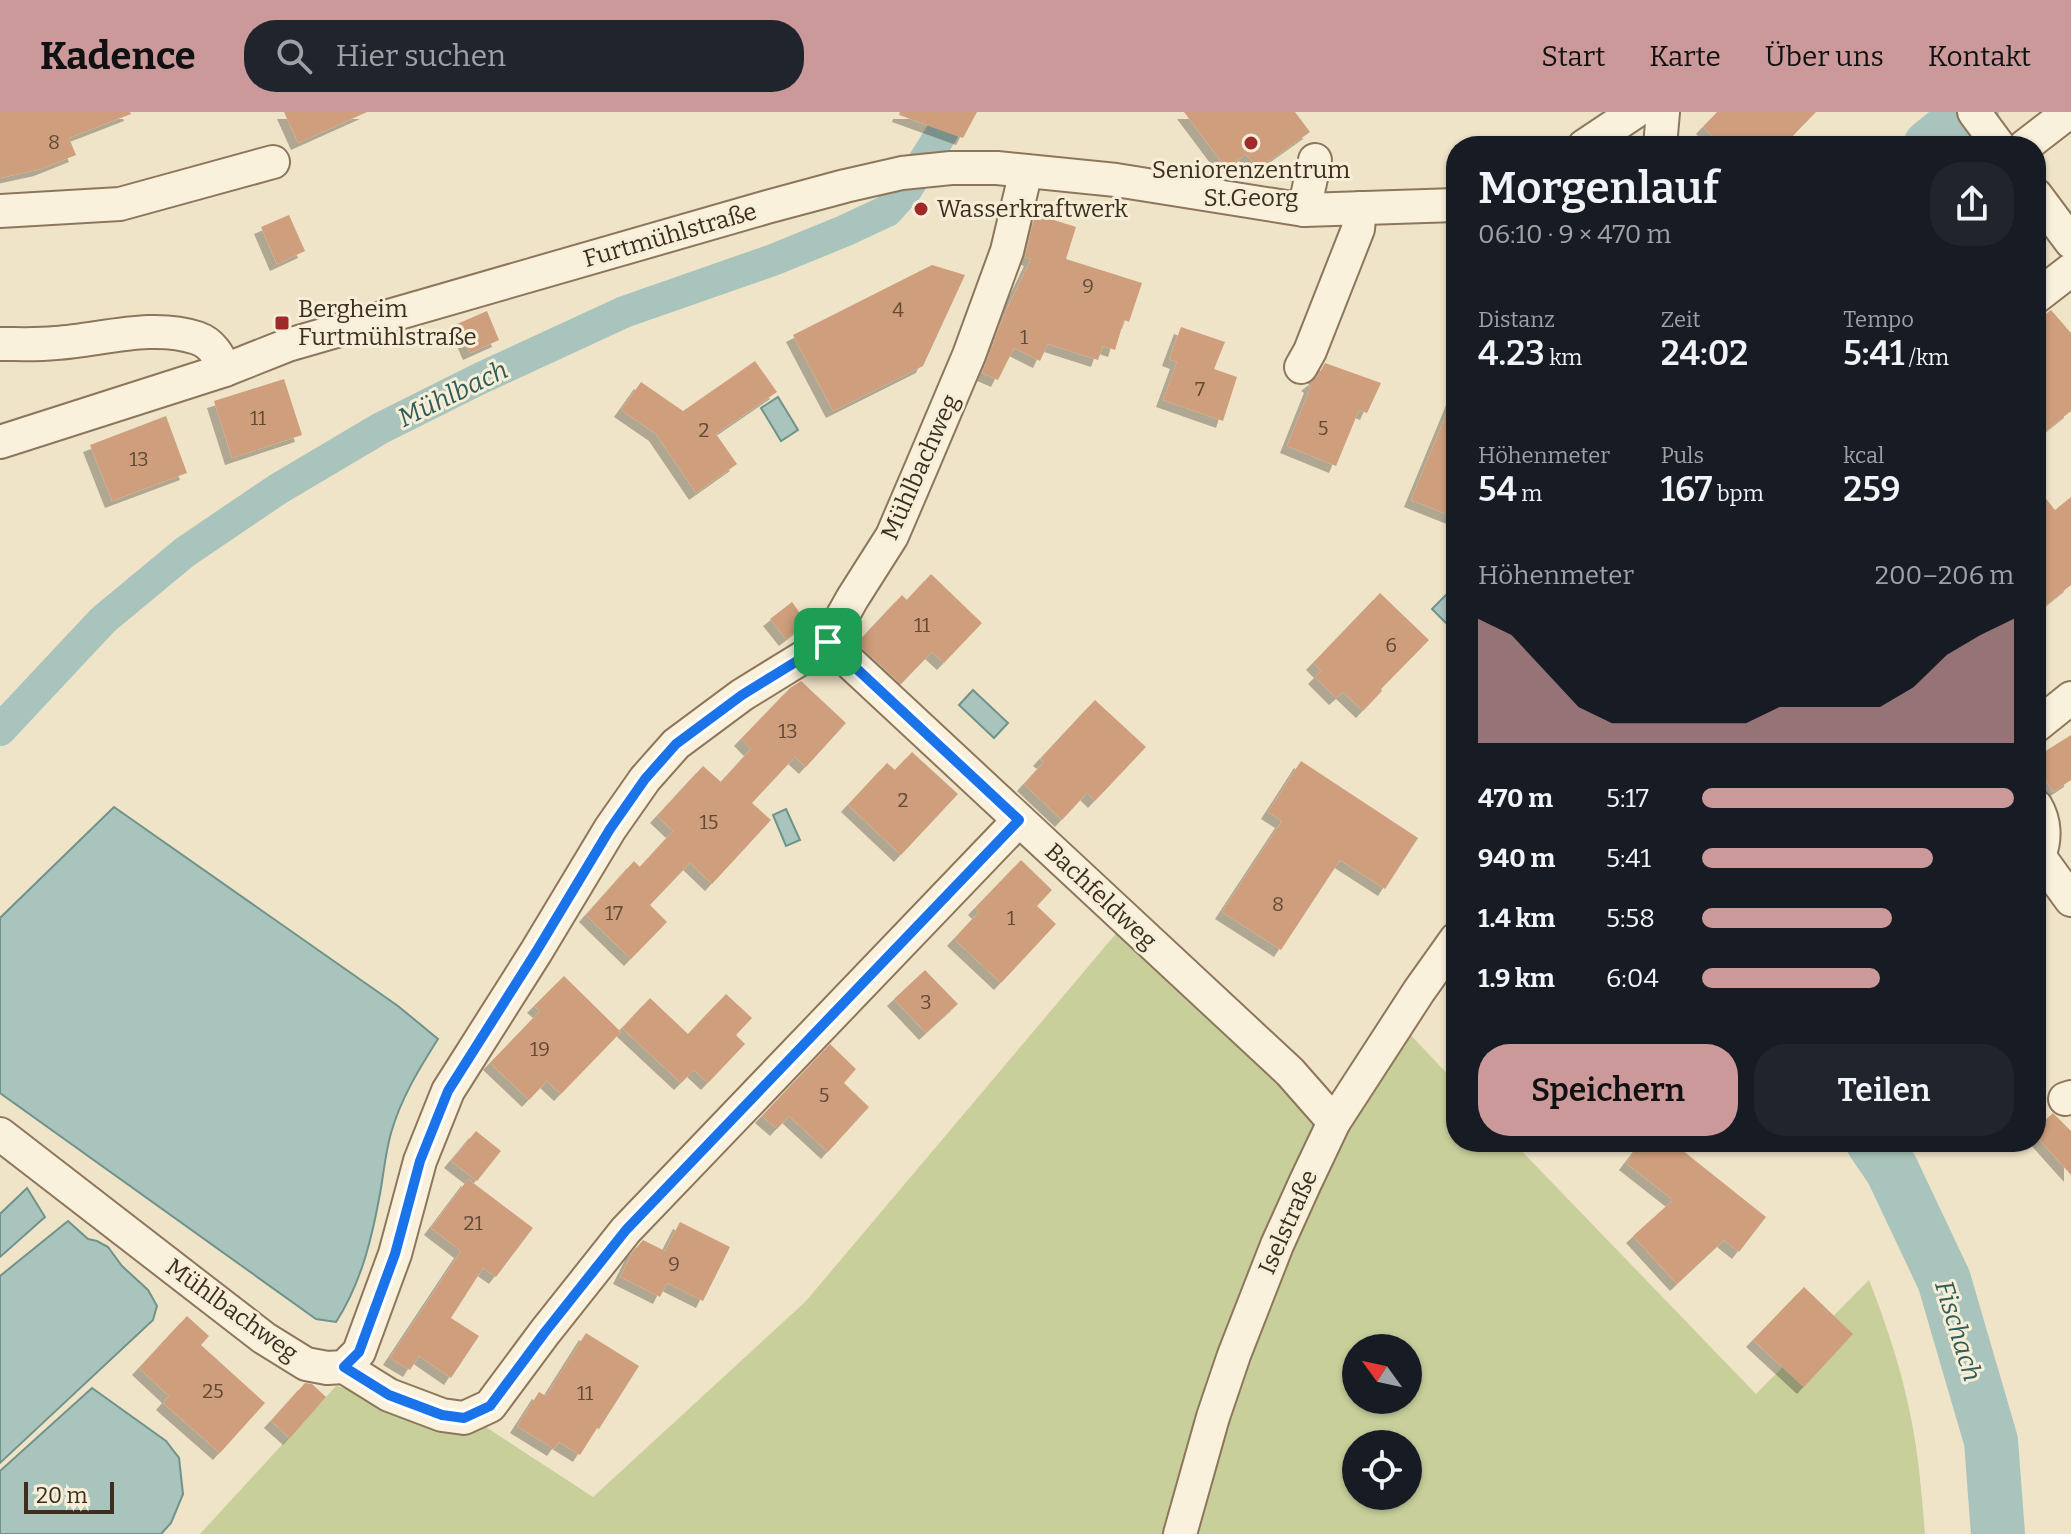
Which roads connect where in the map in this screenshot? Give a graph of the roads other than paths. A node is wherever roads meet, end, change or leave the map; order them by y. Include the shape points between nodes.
1 (1635, 112) edge
2 (1663, 112) edge
3 (1974, 112) edge
4 (2069, 112) edge
5 (1599, 136) edge
6 (1661, 136) edge
7 (1992, 136) edge
8 (2038, 136) edge
9 (1315, 160) dead end
10 (273, 162) dead end
11 (1026, 171) junction
12 (1446, 205) edge
13 (1360, 208) junction
14 (2046, 208) edge
15 (1304, 210) junction
16 (0, 211) edge
17 (2071, 242) edge
18 (2071, 270) edge
19 (2046, 289) edge
20 (0, 344) edge
21 (1301, 367) dead end
22 (225, 370) junction
23 (0, 442) edge
24 (828, 642) junction
25 (2071, 698) edge
26 (2046, 718) edge
27 (1019, 820) junction
28 (2046, 867) edge
29 (2071, 900) edge
30 (1446, 953) edge
31 (1334, 1122) junction
32 (0, 1134) edge
33 (344, 1367) junction
34 (1180, 1534) edge

1 - 5 street
2 - 6 street
3 - 7 street
4 - 8 street
9 - 15 street
10 - 16 street via 120,204
11 - 15 street, Furtmühlstraße
11 - 22 street, Furtmühlstraße via 951,168 845,186 288,345
11 - 24 street, Mühlbachweg via 1007,251 969,355 892,536
12 - 13 street, Furtmühlstraße
13 - 15 street, Furtmühlstraße
13 - 21 street via 1358,229
14 - 17 street
18 - 19 street
20 - 22 street via 175,334 200,339 218,353
22 - 23 street, Furtmühlstraße
24 - 27 street, Bachfeldweg
24 - 33 street, Mühlbachweg via 676,744 610,829 448,1091 359,1352
25 - 26 street
27 - 31 street, Bachfeldweg via 1290,1072
27 - 33 street via 626,1230 490,1406 464,1418 442,1415 389,1395
28 - 29 street
30 - 31 street, Iselstraße
31 - 34 street, Iselstraße via 1255,1298
32 - 33 street, Mühlbachweg via 264,1338 306,1364

